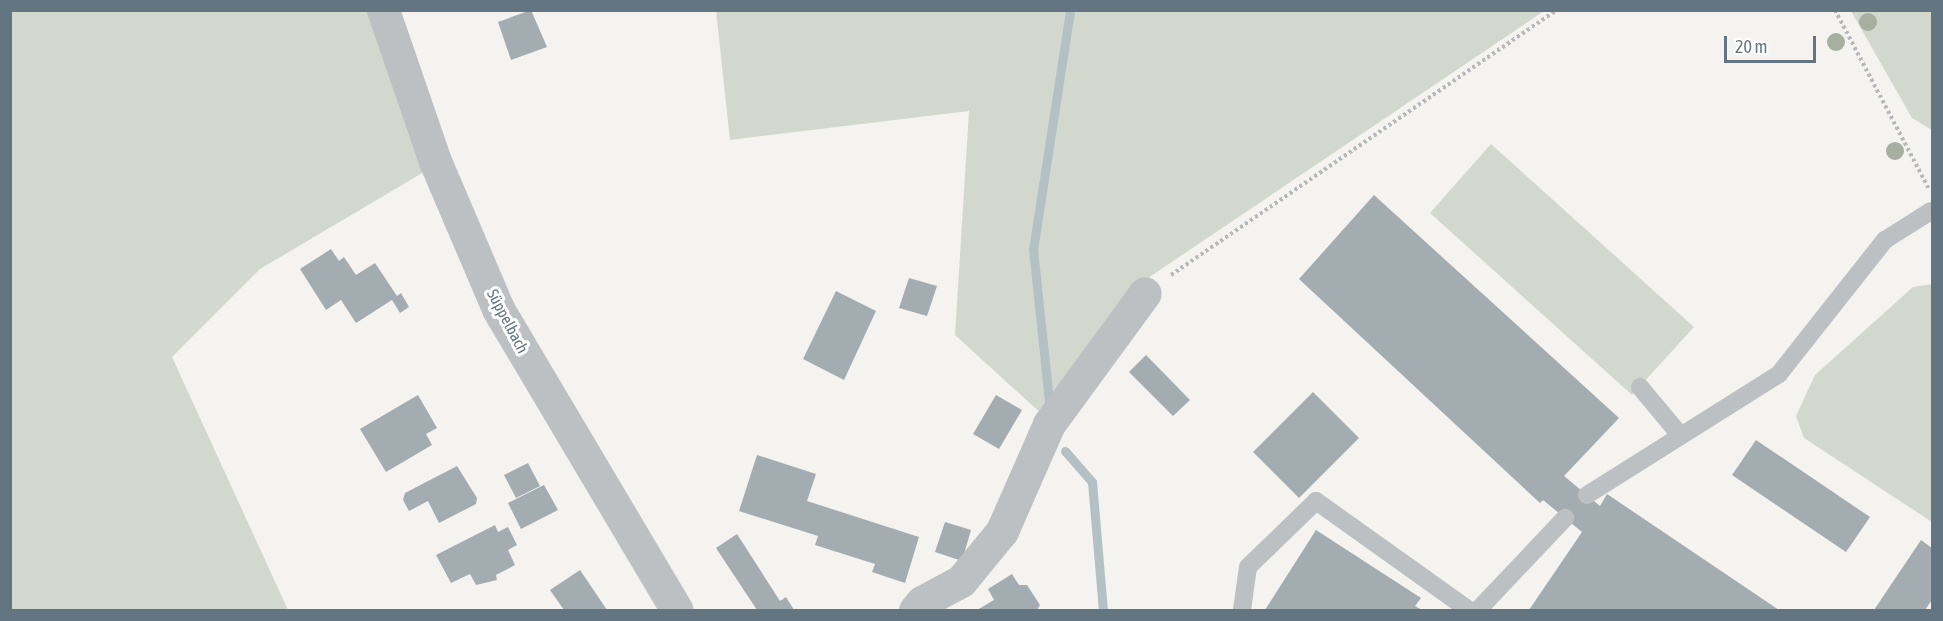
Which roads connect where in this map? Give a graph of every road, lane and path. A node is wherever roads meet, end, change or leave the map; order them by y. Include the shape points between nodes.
1 (384, 10) edge
2 (1556, 10) edge
3 (1835, 10) edge
4 (1931, 211) joint
5 (1145, 293) joint
6 (1640, 387) dead end
7 (1680, 435) junction
8 (1587, 495) dead end
9 (1565, 518) dead end
10 (677, 610) edge
11 (915, 610) edge
12 (1242, 610) edge
13 (1468, 610) edge
14 (1478, 610) edge

1 - 10 street, Süppelbach via 435,161 498,309
2 - 5 path
3 - 4 path via 1928,184
4 - 7 lane via 1885,240 1779,374
5 - 11 street via 1049,424 1002,531 961,581 922,602
6 - 7 lane
7 - 8 lane
9 - 14 lane
12 - 13 lane via 1248,567 1316,501

